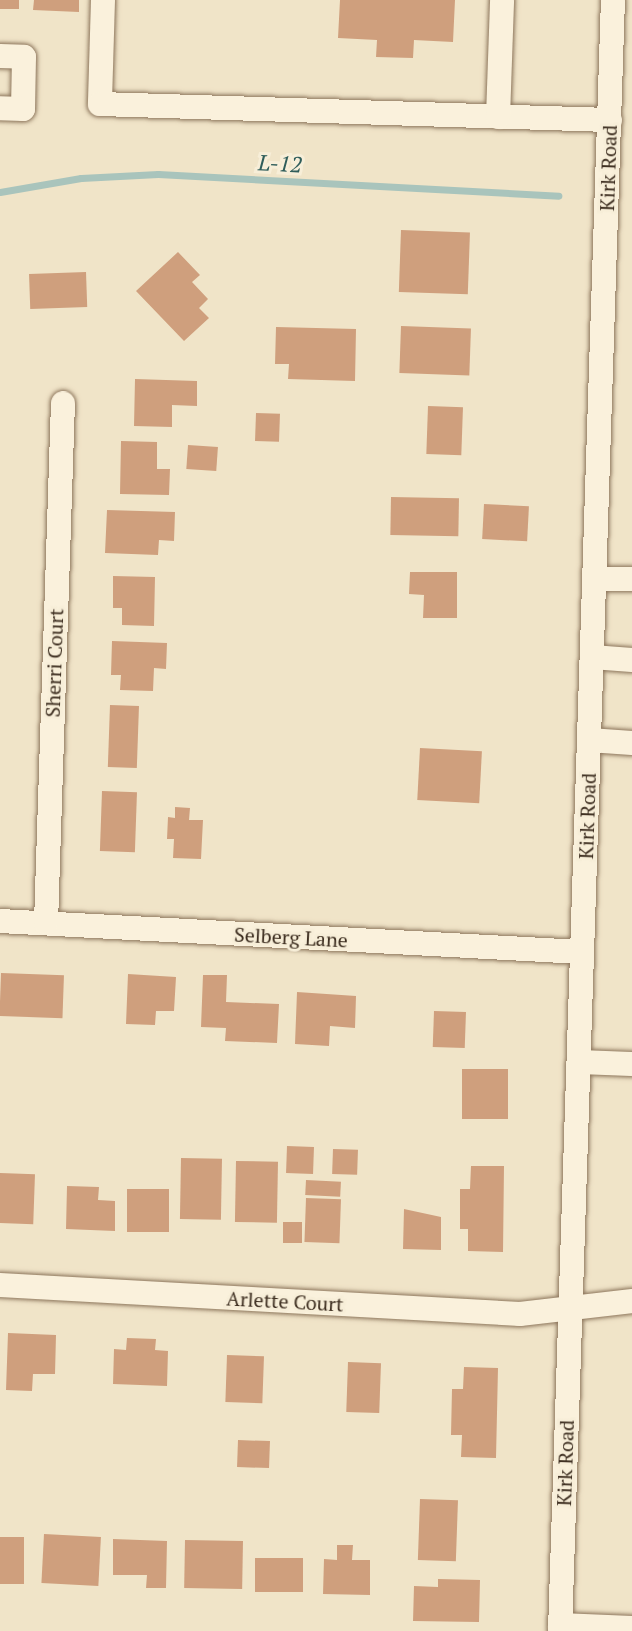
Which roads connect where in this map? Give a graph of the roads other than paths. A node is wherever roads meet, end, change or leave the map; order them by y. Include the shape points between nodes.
1 (103, 0) edge
2 (502, 0) edge
3 (613, 0) edge
4 (0, 56) edge
5 (0, 108) edge
6 (498, 117) junction
7 (610, 120) junction
8 (63, 403) dead end
9 (595, 579) junction
10 (632, 579) edge
11 (592, 657) junction
12 (632, 660) edge
13 (589, 740) junction
14 (632, 743) edge
15 (0, 921) edge
16 (46, 923) junction
17 (582, 952) junction
18 (579, 1062) junction
19 (632, 1064) edge
20 (0, 1285) edge
21 (632, 1301) edge
22 (570, 1306) junction
23 (560, 1628) edge
24 (632, 1628) edge

1 - 6 street via 100,104
2 - 6 street
3 - 7 street, Kirk Road
4 - 5 street via 24,57 23,109
6 - 7 street
7 - 9 street, Kirk Road
8 - 16 street, Sherri Court
9 - 10 street
9 - 11 street, Kirk Road
11 - 12 street
11 - 13 street, Kirk Road
13 - 14 street
13 - 17 street, Kirk Road
15 - 16 street, Selberg Lane
16 - 17 street, Selberg Lane
17 - 18 street, Kirk Road
18 - 19 street
18 - 22 street, Kirk Road
20 - 22 street, Arlette Court via 520,1314
21 - 22 street, Arlette Court
22 - 23 street, Kirk Road
23 - 24 street

